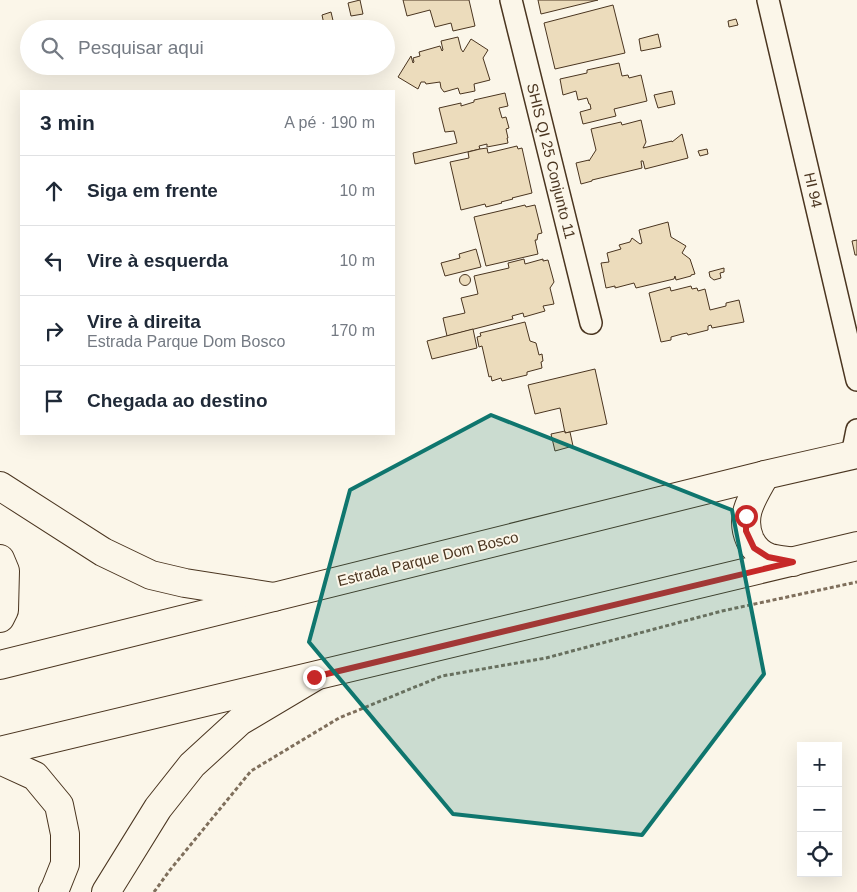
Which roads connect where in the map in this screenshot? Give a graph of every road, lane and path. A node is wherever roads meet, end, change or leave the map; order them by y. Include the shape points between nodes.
1 (511, 0) edge
2 (768, 0) edge
3 (591, 323) dead end
4 (857, 380) edge
5 (855, 446) edge
6 (765, 475) junction
7 (0, 486) edge
8 (857, 546) edge
9 (0, 559) edge
10 (793, 562) junction
11 (857, 582) edge
12 (274, 597) junction
13 (0, 618) edge
14 (0, 665) edge
15 (314, 677) junction
16 (0, 751) edge
17 (0, 760) edge
18 (52, 892) edge
19 (106, 892) edge
20 (154, 892) edge

1 - 3 street, SHIS QI 25 Conjunto 11
2 - 4 street, HI 94
5 - 6 main road, Estrada Parque Dom Bosco
6 - 10 main road via 750,502 746,531 754,548 768,557
6 - 12 main road, Estrada Parque Dom Bosco
7 - 12 main road via 103,552 151,575
8 - 10 main road
9 - 13 main road via 4,571 4,610
10 - 15 main road
11 - 20 path via 722,611 546,658 442,676 339,718 251,772
12 - 14 main road, Estrada Parque Dom Bosco
15 - 16 main road
15 - 19 main road via 240,721 192,765 158,808
17 - 18 main road via 35,776 60,805 65,834 65,864

